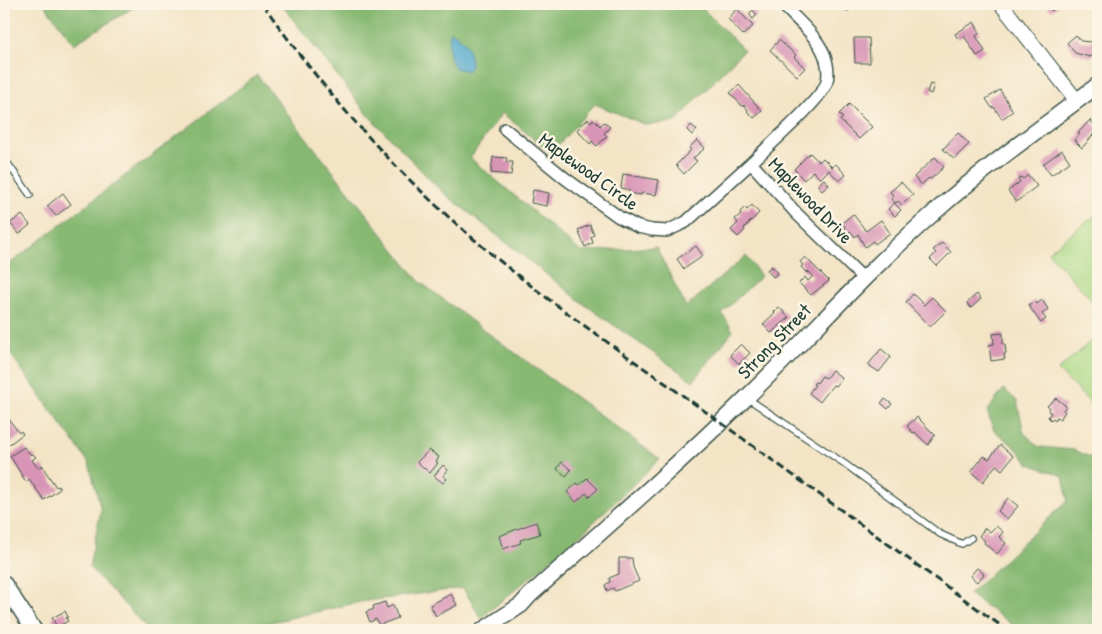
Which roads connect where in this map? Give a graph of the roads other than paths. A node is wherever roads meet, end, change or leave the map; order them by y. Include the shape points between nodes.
1 (782, 4) edge
2 (1001, 4) edge
3 (1098, 85) edge
4 (1076, 101) junction
5 (505, 129) dead end
6 (4, 158) edge
7 (751, 163) junction
8 (30, 195) dead end
9 (864, 279) junction
10 (747, 398) junction
11 (971, 538) dead end
12 (4, 584) edge
13 (34, 630) edge
14 (483, 630) edge

1 - 7 street, Maplewood Drive via 823,52 827,82 803,112
2 - 4 street
3 - 4 main road, Strong Street
4 - 9 main road, Strong Street via 944,204
5 - 7 street, Maplewood Circle via 619,217 652,230 667,231 686,222
6 - 8 lane
7 - 9 street, Maplewood Drive via 797,214
9 - 10 main road, Strong Street
10 - 11 lane via 940,534 962,544
10 - 14 main road, Strong Street via 521,605
12 - 13 main road

